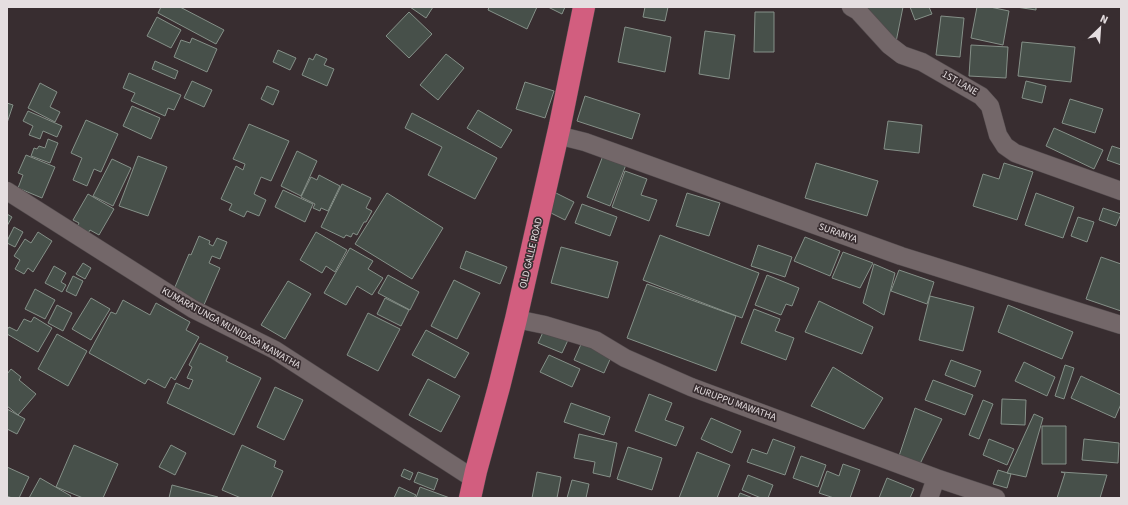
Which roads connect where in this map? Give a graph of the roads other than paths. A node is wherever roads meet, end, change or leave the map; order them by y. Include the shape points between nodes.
1 (584, 7) edge
2 (851, 7) edge
3 (557, 135) junction
4 (7, 191) edge
5 (1121, 191) edge
6 (516, 319) junction
7 (1121, 324) edge
8 (936, 478) junction
9 (472, 488) edge
10 (929, 498) edge
11 (996, 498) edge

1 - 3 highway, OLD GALLE ROAD
2 - 5 street, 1ST LANE via 858,11 888,45 902,55 922,62 982,96 990,106 998,135 1005,146 1015,153
3 - 6 highway, OLD GALLE ROAD
3 - 7 street, SURAMYA via 585,142 901,256
4 - 9 street, KUMARATUNGA MUNIDASA MAWATHA via 193,309 275,350
6 - 8 street, KURUPPU MAWATHA via 595,340 624,358 691,387
6 - 9 highway, OLD GALLE ROAD
8 - 10 street
8 - 11 street, KURUPPU MAWATHA

